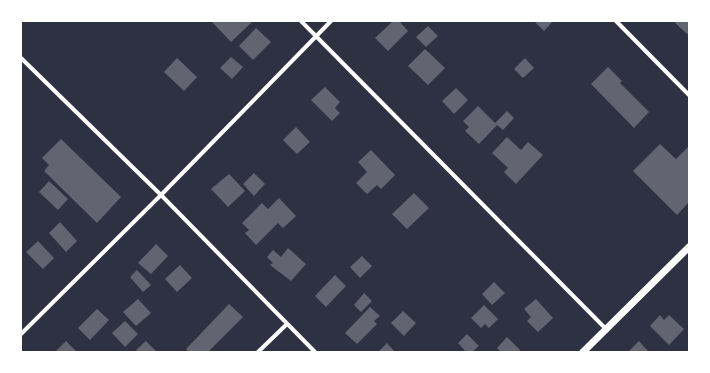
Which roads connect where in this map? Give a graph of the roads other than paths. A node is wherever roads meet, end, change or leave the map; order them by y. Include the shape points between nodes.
1 (301, 21) edge
2 (331, 21) edge
3 (616, 21) edge
4 (316, 36) junction
5 (21, 58) edge
6 (689, 94) edge
7 (161, 195) junction
8 (689, 247) edge
9 (287, 324) junction
10 (606, 329) junction
11 (21, 334) edge
12 (258, 352) edge
13 (315, 352) edge
14 (583, 352) edge

1 - 4 street
2 - 4 street
3 - 6 street
4 - 7 street
4 - 10 street
5 - 7 street
7 - 9 street
7 - 11 street
8 - 10 street
9 - 12 street
9 - 13 street
10 - 14 street

